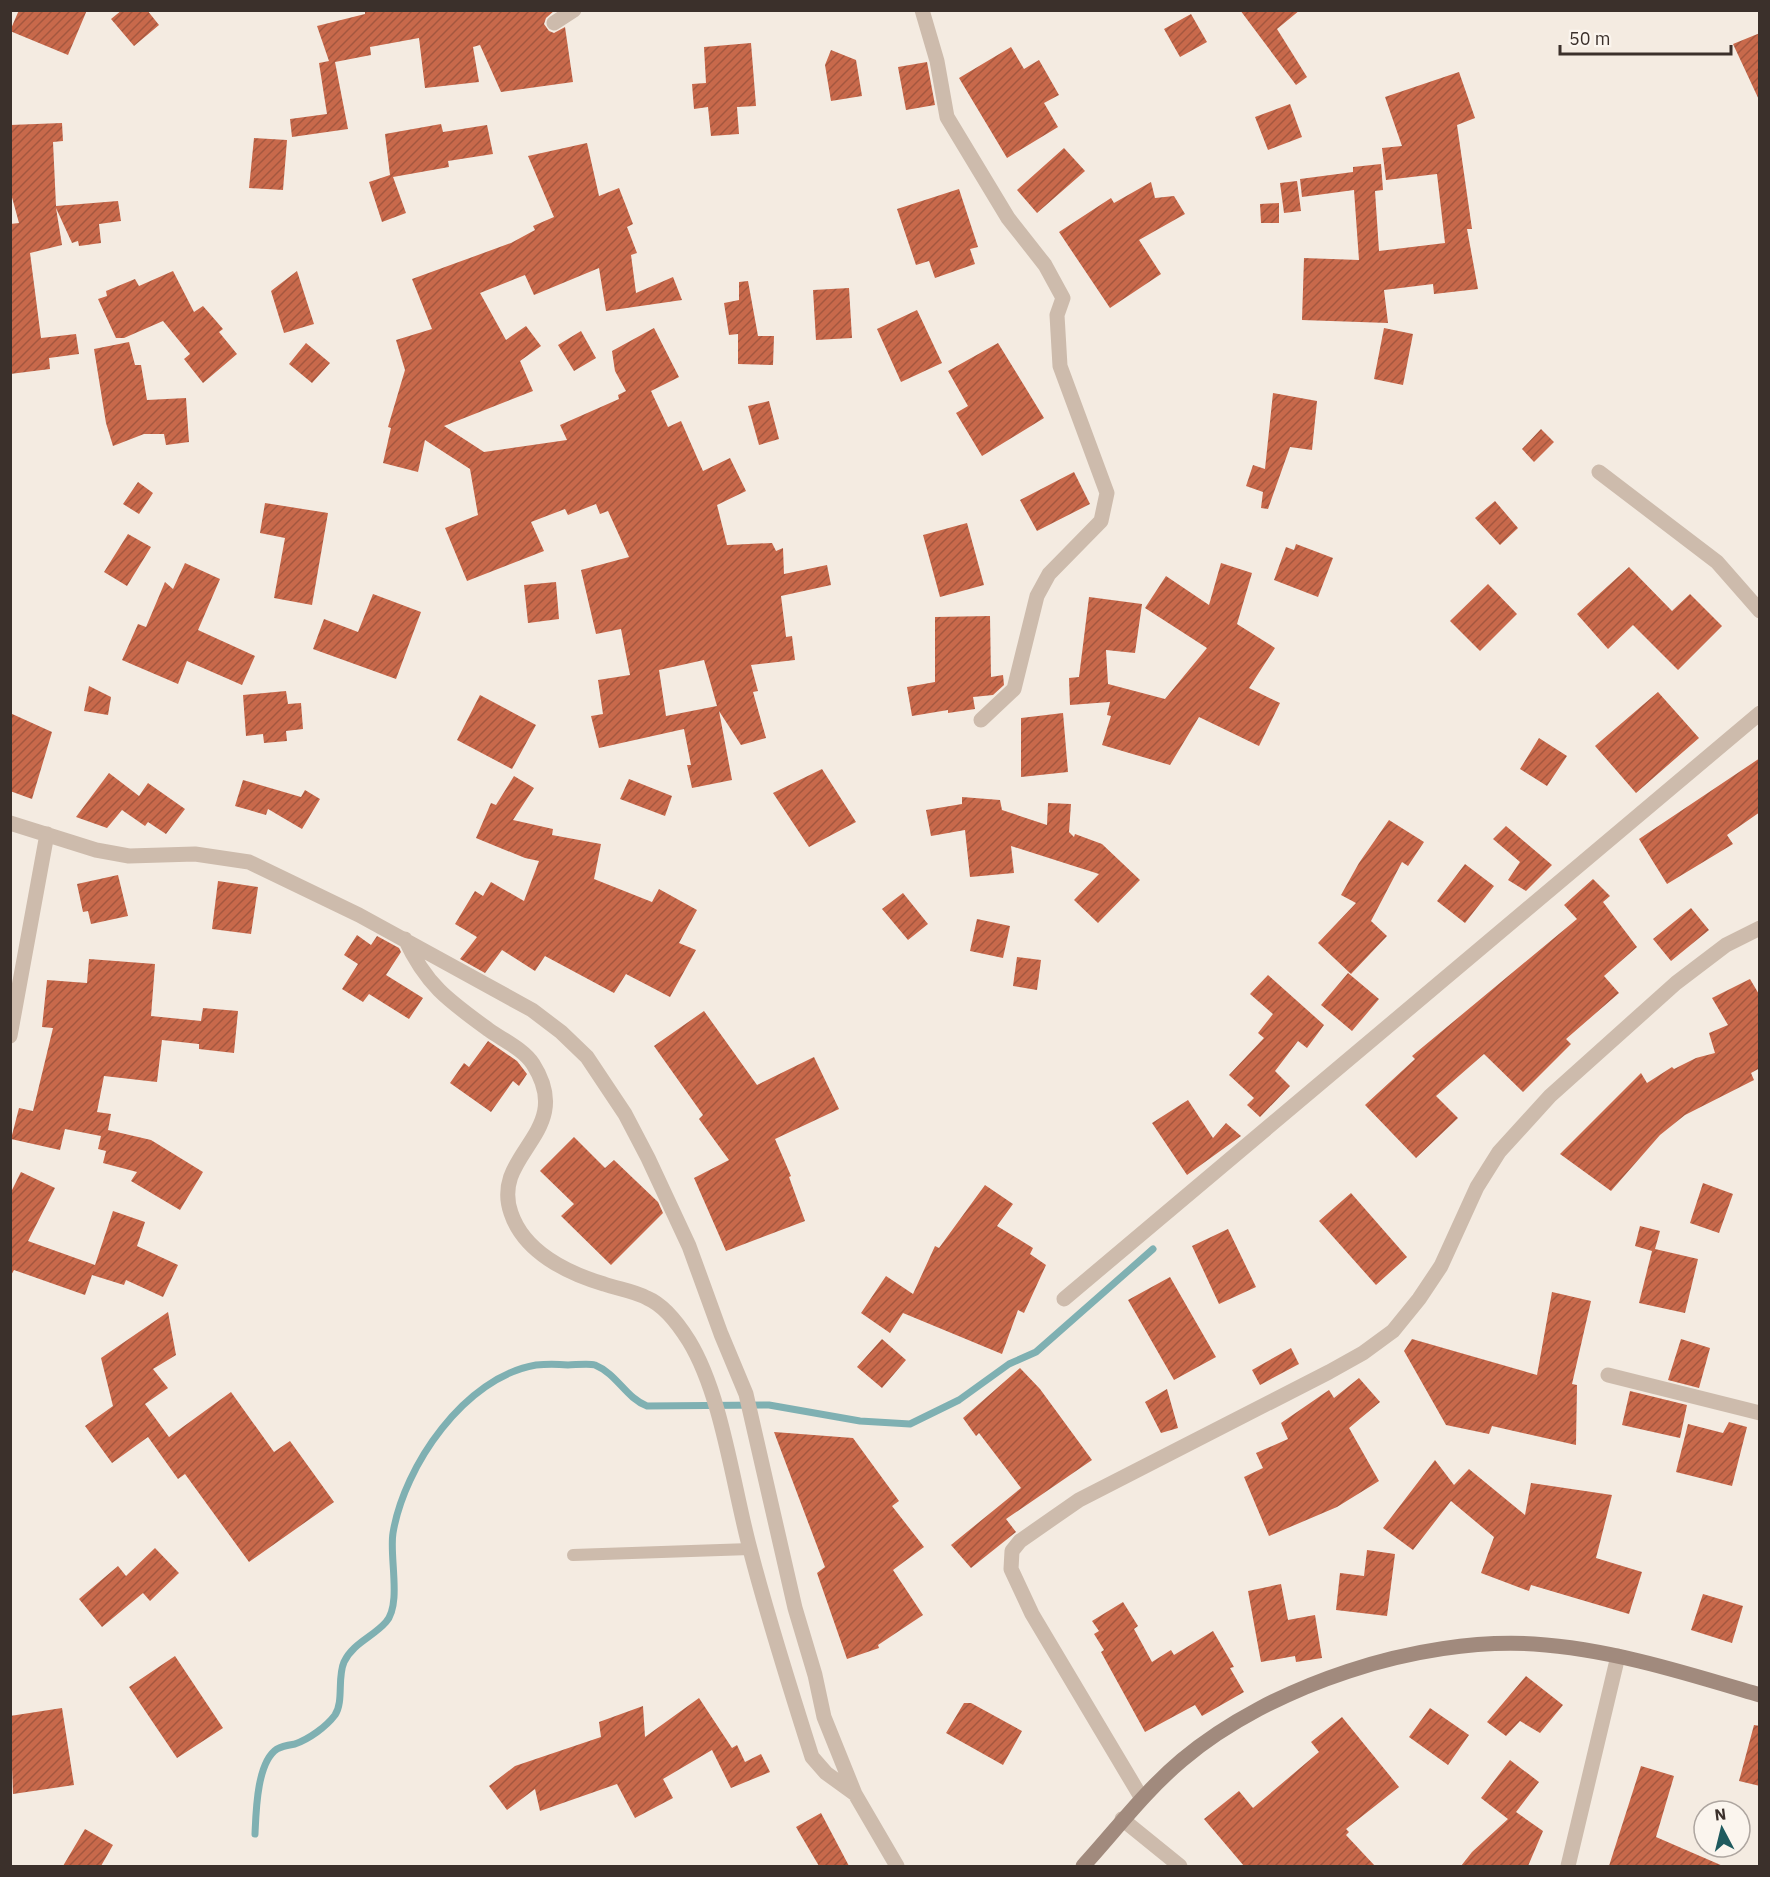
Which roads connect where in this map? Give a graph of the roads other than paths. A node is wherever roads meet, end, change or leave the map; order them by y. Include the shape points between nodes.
1 (574, 10) edge
2 (922, 10) edge
3 (554, 24) dead end
4 (1599, 472) dead end
5 (1760, 611) edge
6 (1760, 713) edge
7 (981, 720) dead end
8 (10, 823) edge
9 (47, 834) junction
10 (1760, 928) edge
11 (405, 939) junction
12 (10, 1036) edge
13 (1064, 1299) dead end
14 (1608, 1375) dead end
15 (1760, 1413) edge
16 (750, 1549) junction
17 (573, 1555) dead end
18 (1618, 1656) junction
19 (1760, 1695) edge
20 (855, 1794) junction
21 (1141, 1797) junction
22 (1122, 1820) junction
23 (897, 1866) edge
24 (1083, 1866) edge
25 (1180, 1866) edge
26 (1568, 1866) edge

1 - 3 street
2 - 7 street via 937,61 947,117 1008,218 1045,265 1063,298 1057,315 1060,366 1107,493 1101,520 1049,573 1037,596 1014,688
4 - 5 street via 1717,562
6 - 13 street
8 - 9 street
9 - 11 street via 129,856 195,854 249,862
9 - 12 street
10 - 21 street via 1726,945 1676,983 1550,1096 1499,1152 1477,1187 1441,1266 1393,1331 1329,1372 1079,1500 1020,1541 1012,1551 1011,1569 1032,1614
11 - 16 street via 417,966 433,987 520,1051 540,1081 547,1108 538,1132 515,1164 508,1183 511,1215 526,1239 554,1264 648,1298 672,1318 690,1342 715,1401
11 - 20 street via 532,1010 561,1032 603,1078 648,1158 685,1236 746,1394 825,1717
14 - 15 street
16 - 17 lane
16 - 20 street via 812,1757
18 - 19 street
18 - 21 street via 1532,1644 1481,1646 1362,1666 1270,1703 1218,1733
18 - 26 street
20 - 23 street
21 - 22 street
22 - 24 street
22 - 25 street

